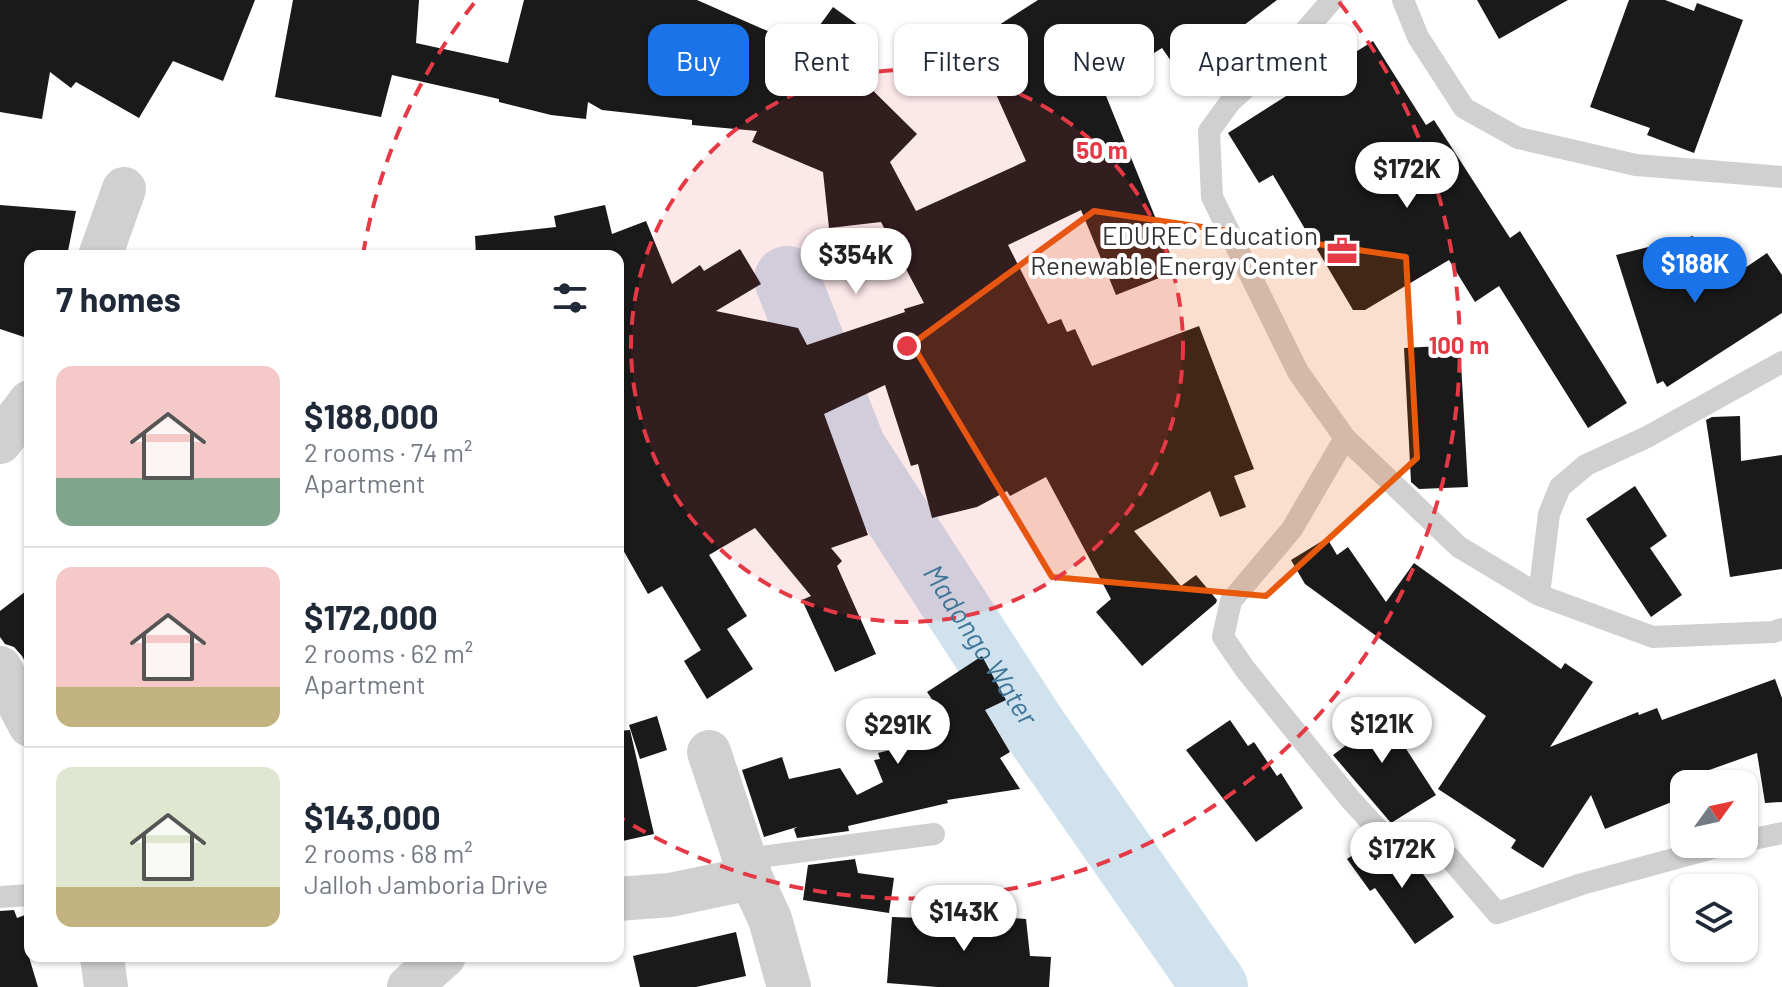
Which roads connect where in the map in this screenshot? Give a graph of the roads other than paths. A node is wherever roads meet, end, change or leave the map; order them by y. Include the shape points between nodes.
1 (1332, 0) edge
2 (1403, 0) edge
3 (1782, 177) edge
4 (124, 189) dead end
5 (102, 250) edge
6 (1782, 362) edge
7 (24, 410) edge
8 (1345, 438) junction
9 (0, 442) edge
10 (1539, 595) junction
11 (1782, 629) edge
12 (0, 668) edge
13 (24, 712) edge
14 (709, 752) dead end
15 (1782, 833) edge
16 (934, 834) dead end
17 (1758, 838) edge
18 (1677, 858) edge
19 (748, 869) junction
20 (24, 895) edge
21 (0, 897) edge
22 (624, 899) edge
23 (103, 962) edge
24 (437, 962) edge
25 (784, 971) edge
26 (106, 987) edge
27 (409, 987) edge

1 - 8 lane via 1291,47 1231,101 1209,131 1212,197 1298,372
2 - 3 lane via 1418,37 1464,108 1518,138 1636,165
4 - 5 street
6 - 10 lane via 1586,465 1560,487 1549,514
7 - 9 street
8 - 10 lane via 1459,547
8 - 18 lane via 1292,529 1231,601 1223,637 1245,669 1384,836 1449,857 1497,913
10 - 11 lane via 1653,637
12 - 13 street
14 - 19 street
15 - 17 lane
16 - 19 lane
19 - 22 street via 670,895
19 - 25 street via 770,919
20 - 21 lane
23 - 26 street
24 - 27 street

